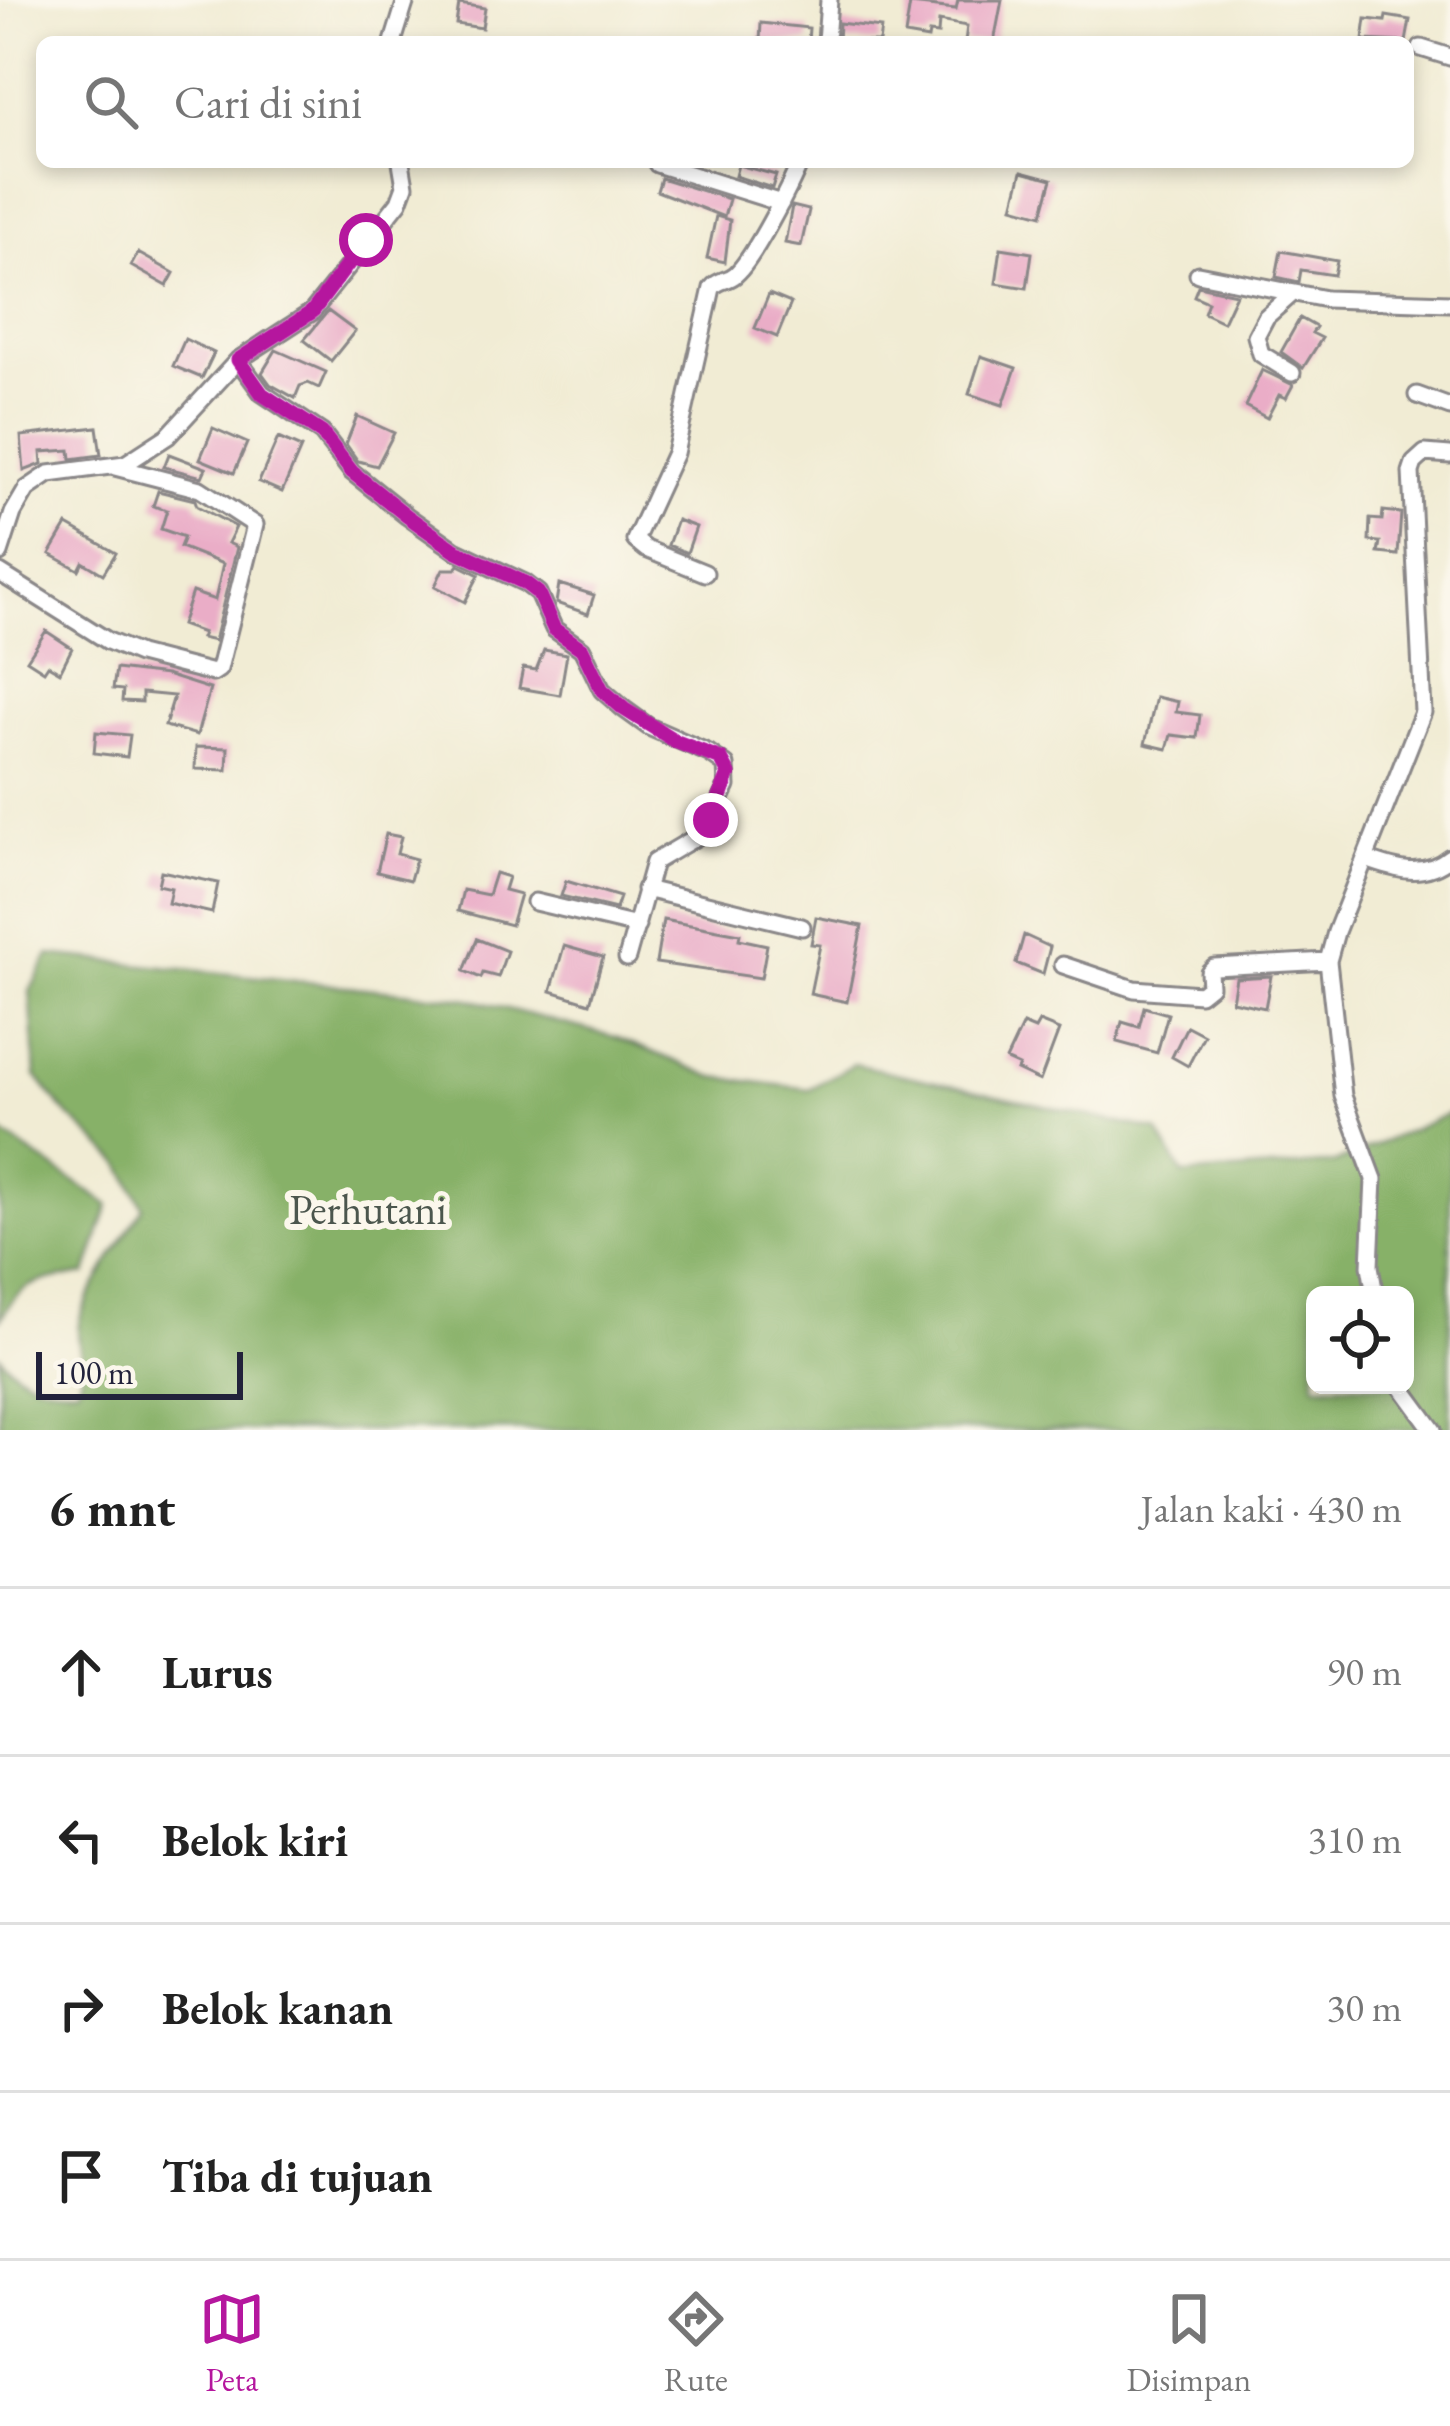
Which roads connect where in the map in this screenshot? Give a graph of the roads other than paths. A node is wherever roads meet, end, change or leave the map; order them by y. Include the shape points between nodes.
1 (406, 0) edge
2 (829, 0) edge
3 (395, 36) edge
4 (826, 36) edge
5 (1421, 48) dead end
6 (1450, 57) edge
7 (402, 168) edge
8 (670, 168) edge
9 (797, 168) edge
10 (781, 203) junction
11 (1198, 274) dead end
12 (1293, 293) junction
13 (1450, 303) edge
14 (238, 360) junction
15 (1292, 373) dead end
16 (1417, 395) dead end
17 (1450, 407) edge
18 (1450, 456) edge
19 (115, 466) junction
20 (0, 553) edge
21 (0, 573) edge
22 (705, 573) dead end
23 (1450, 856) edge
24 (1366, 859) junction
25 (645, 889) junction
26 (535, 902) dead end
27 (637, 926) junction
28 (802, 927) dead end
29 (627, 958) dead end
30 (1328, 961) junction
31 (1063, 965) dead end
32 (1373, 1286) edge
33 (1407, 1394) edge
34 (1433, 1430) edge

1 - 3 street
2 - 4 street
5 - 6 street
7 - 14 street via 399,202 327,295
8 - 10 street
9 - 10 street
10 - 22 street via 737,273 712,288 675,453 634,540
11 - 12 street
12 - 13 street
12 - 15 street via 1256,336 1262,353
14 - 19 street via 168,436
14 - 25 street via 262,394 322,433 352,472 407,516 538,593 554,629 582,649 602,690 624,709 726,765 727,786 705,832 654,862
16 - 17 street
18 - 24 street via 1425,453 1411,472 1423,712
19 - 20 street via 49,474 27,488
19 - 21 street via 200,489 256,525 219,669 108,641
23 - 24 street via 1408,872
24 - 30 street
25 - 27 street
25 - 28 street
26 - 27 street
27 - 29 street
30 - 31 street via 1214,967 1199,994 1135,989
30 - 32 street via 1343,1096 1374,1179
33 - 34 street

